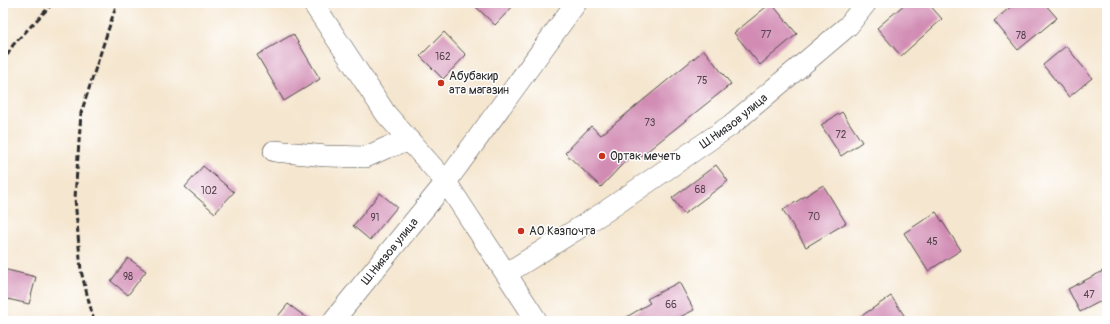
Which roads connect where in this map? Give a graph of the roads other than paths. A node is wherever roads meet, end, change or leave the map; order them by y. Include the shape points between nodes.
1 (314, 3) edge
2 (576, 3) edge
3 (866, 3) edge
4 (410, 142) junction
5 (274, 151) dead end
6 (446, 182) junction
7 (507, 273) junction
8 (333, 321) edge
9 (537, 321) edge

1 - 4 street via 386,114
2 - 6 street, Ш.Ниязов улица
3 - 7 street, Ш.Ниязов улица via 848,26 731,126 606,211
4 - 5 street via 366,157
4 - 6 street
6 - 7 street
6 - 8 street, Ш.Ниязов улица
7 - 9 street

